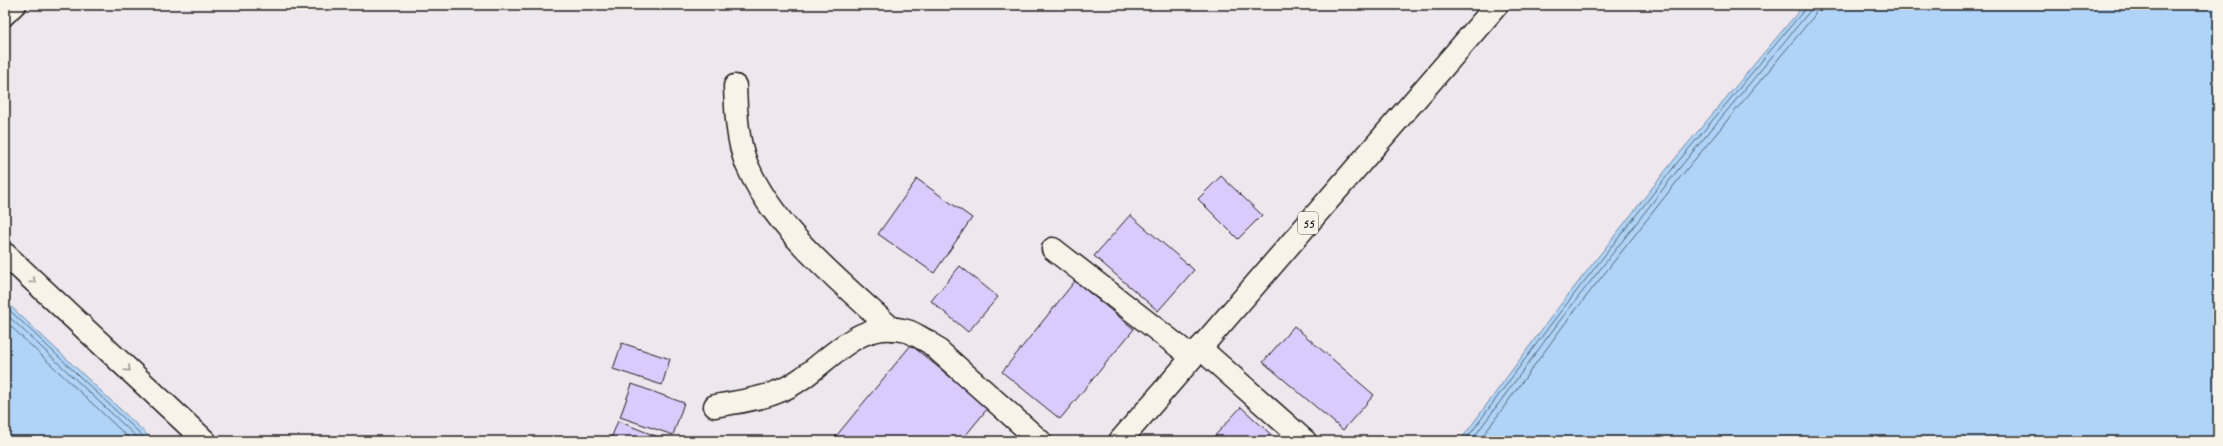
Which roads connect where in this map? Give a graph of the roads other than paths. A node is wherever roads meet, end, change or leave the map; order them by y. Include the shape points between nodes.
1 (20, 5) edge
2 (1497, 5) edge
3 (5, 20) edge
4 (734, 86) dead end
5 (1053, 249) dead end
6 (5, 254) edge
7 (892, 329) junction
8 (1196, 352) junction
9 (715, 406) dead end
10 (205, 441) edge
11 (1040, 441) edge
12 (1120, 441) edge
13 (1305, 441) edge

1 - 3 lane
2 - 8 main road, 55
4 - 7 main road via 737,123 747,164 771,207 809,252
5 - 8 main road
6 -> 10 main road
7 - 9 main road via 869,331 838,348 803,377 778,392
7 - 11 main road via 908,332 929,342
8 - 12 main road, 55
8 - 13 main road

